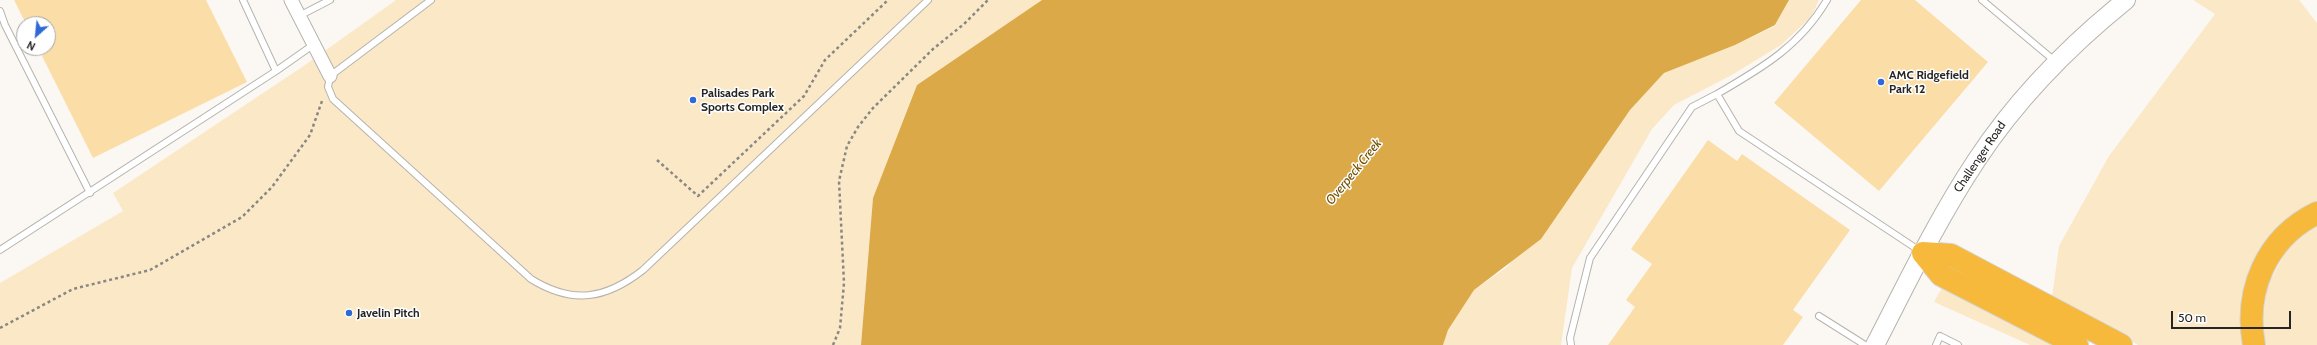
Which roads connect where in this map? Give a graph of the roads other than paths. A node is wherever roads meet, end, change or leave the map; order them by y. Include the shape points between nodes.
1 (243, 0) edge
2 (290, 0) edge
3 (330, 0) edge
4 (431, 0) edge
5 (928, 0) edge
6 (1828, 0) edge
7 (1982, 0) edge
8 (2126, 0) edge
9 (0, 11) edge
10 (299, 16) junction
11 (2, 26) edge
12 (313, 45) junction
13 (2057, 62) junction
14 (276, 70) junction
15 (329, 82) junction
16 (1717, 94) junction
17 (90, 192) junction
18 (2317, 213) edge
19 (0, 250) edge
20 (1923, 253) junction
21 (1820, 316) dead end
22 (1571, 345) edge
23 (1865, 345) edge
24 (1875, 345) edge
25 (1936, 345) edge
26 (1958, 345) edge
27 (2077, 345) edge
28 (2121, 345) edge
29 (2254, 345) edge

1 - 14 lane
2 - 10 street
3 - 10 lane
4 - 15 lane
5 - 15 lane via 643,270 613,290 594,295 558,293 531,279 345,112 332,98
6 - 16 lane via 1793,45 1764,67
7 - 13 lane
8 - 13 main road, Challenger Road
9 - 11 lane
10 - 12 street
11 - 17 lane
12 - 14 lane
12 - 15 street
13 - 20 main road, Challenger Road via 2014,110 1980,154
14 - 17 lane
16 - 20 lane via 1739,131
16 - 22 lane via 1692,106 1590,258 1570,338
17 - 19 lane
18 - 29 highway via 2289,231 2262,268 2255,288 2252,309
20 - 24 main road, Challenger Road
20 - 27 highway via 1941,275
20 - 28 highway via 1951,255
21 - 23 lane
25 - 26 lane via 1940,336

